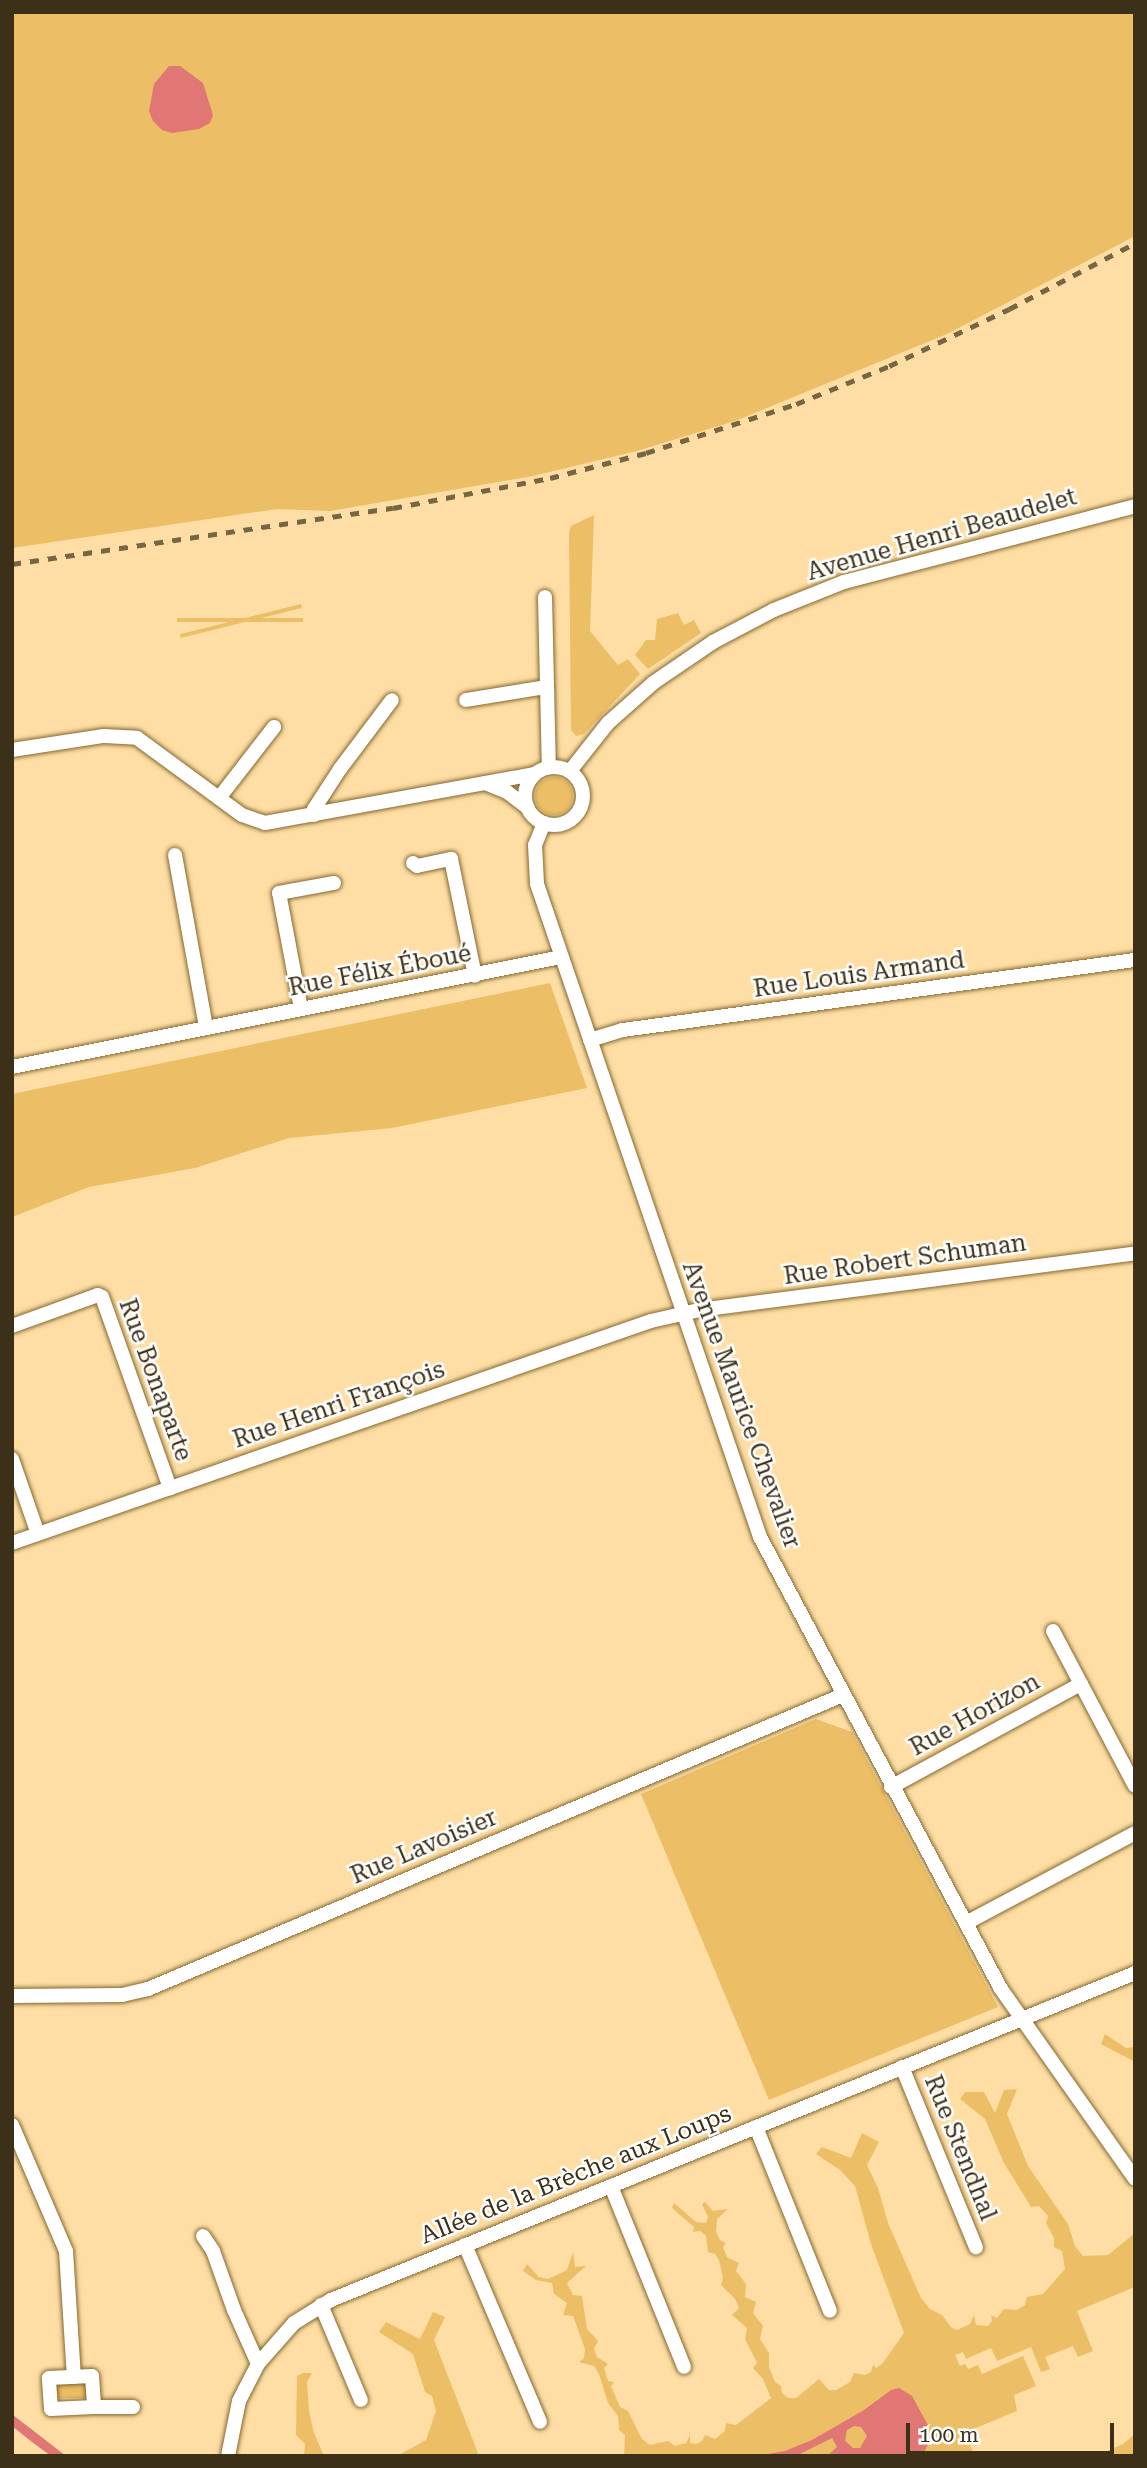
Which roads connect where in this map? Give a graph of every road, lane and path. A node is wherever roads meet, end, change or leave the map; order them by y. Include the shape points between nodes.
1 (1135, 506) edge
2 (545, 597) dead end
3 (546, 687) junction
4 (392, 700) dead end
5 (466, 700) dead end
6 (274, 727) dead end
7 (12, 750) edge
8 (549, 767) junction
9 (570, 771) junction
10 (535, 774) junction
11 (484, 782) junction
12 (219, 798) junction
13 (528, 808) junction
14 (314, 815) junction
15 (544, 823) junction
16 (175, 855) dead end
17 (413, 863) dead end
18 (276, 878) dead end
19 (334, 883) dead end
20 (279, 893) junction
21 (561, 957) junction
22 (1135, 960) edge
23 (475, 976) junction
24 (301, 1009) junction
25 (206, 1027) junction
26 (590, 1040) junction
27 (12, 1068) edge
28 (1135, 1253) edge
29 (681, 1314) junction
30 (12, 1326) edge
31 (12, 1459) edge
32 (170, 1488) junction
33 (38, 1534) junction
34 (12, 1543) edge
35 (1053, 1631) dead end
36 (1081, 1684) junction
37 (843, 1695) junction
38 (1135, 1786) edge
39 (891, 1787) junction
40 (1135, 1833) edge
41 (966, 1923) junction
42 (1135, 1973) edge
43 (12, 1996) edge
44 (1020, 2018) junction
45 (902, 2067) junction
46 (12, 2125) edge
47 (756, 2127) junction
48 (1135, 2179) edge
49 (611, 2186) junction
50 (202, 2236) dead end
51 (465, 2245) junction
52 (975, 2246) dead end
53 (321, 2305) junction
54 (830, 2311) dead end
55 (258, 2364) junction
56 (684, 2367) dead end
57 (74, 2377) junction
58 (360, 2400) dead end
59 (94, 2407) junction
60 (133, 2407) dead end
61 (540, 2422) dead end
62 (228, 2456) edge

1 - 9 street, Avenue Henri Beaudelet via 844,583 774,610 713,642 653,683 608,723
2 - 3 street
3 - 5 street
3 - 8 street
4 - 14 street via 340,769
6 - 12 street
7 - 12 street via 129,736 146,743
8 - 9 street
8 - 10 street
9 - 15 street via 582,786 578,813 562,824
10 - 11 street
10 - 13 street via 526,790
11 - 13 street
11 - 14 street
12 - 14 street via 256,821 276,823
13 - 15 street
15 - 21 street, Avenue Maurice Chevalier via 535,845 534,870
16 - 25 street
17 - 23 street via 451,859
18 - 20 street
19 - 20 street
20 - 24 street
21 - 23 street, Rue Félix Éboué
21 - 26 street, Avenue Maurice Chevalier
22 - 26 street, Rue Louis Armand via 623,1030
23 - 24 street, Rue Félix Éboué
24 - 25 street, Rue Félix Éboué
25 - 27 street, Rue Félix Éboué
26 - 29 street, Avenue Maurice Chevalier
28 - 29 street, Rue Robert Schuman
29 - 32 street, Rue Henri François
29 - 37 street, Avenue Maurice Chevalier via 760,1537
30 - 32 street, Rue Bonaparte via 102,1297
31 - 33 street
32 - 33 street, Rue Henri François
33 - 34 street, Rue Henri François
35 - 36 street, Rue Horizon
36 - 38 street, Rue Horizon
36 - 39 street, Rue Horizon
37 - 39 street, Avenue Maurice Chevalier
37 - 43 street, Rue Lavoisier via 148,1989 122,1995
39 - 41 street, Avenue Maurice Chevalier
40 - 41 street
41 - 44 street, Avenue Maurice Chevalier
42 - 44 street, Allée de la Brèche aux Loups
44 - 45 street, Allée de la Brèche aux Loups
44 - 48 street, Avenue Maurice Chevalier
45 - 47 street, Allée de la Brèche aux Loups
45 - 52 street, Rue Stendhal
46 - 57 street via 66,2251
47 - 49 street, Allée de la Brèche aux Loups
47 - 54 street
49 - 51 street, Allée de la Brèche aux Loups
49 - 56 street
50 - 55 street via 213,2251
51 - 53 street, Allée de la Brèche aux Loups
51 - 61 street
53 - 55 street, Allée de la Brèche aux Loups via 294,2323
53 - 58 street
55 - 62 street, Allée de la Brèche aux Loups via 239,2401
57 - 59 street via 92,2376
57 - 59 street via 49,2378 51,2409
59 - 60 street

